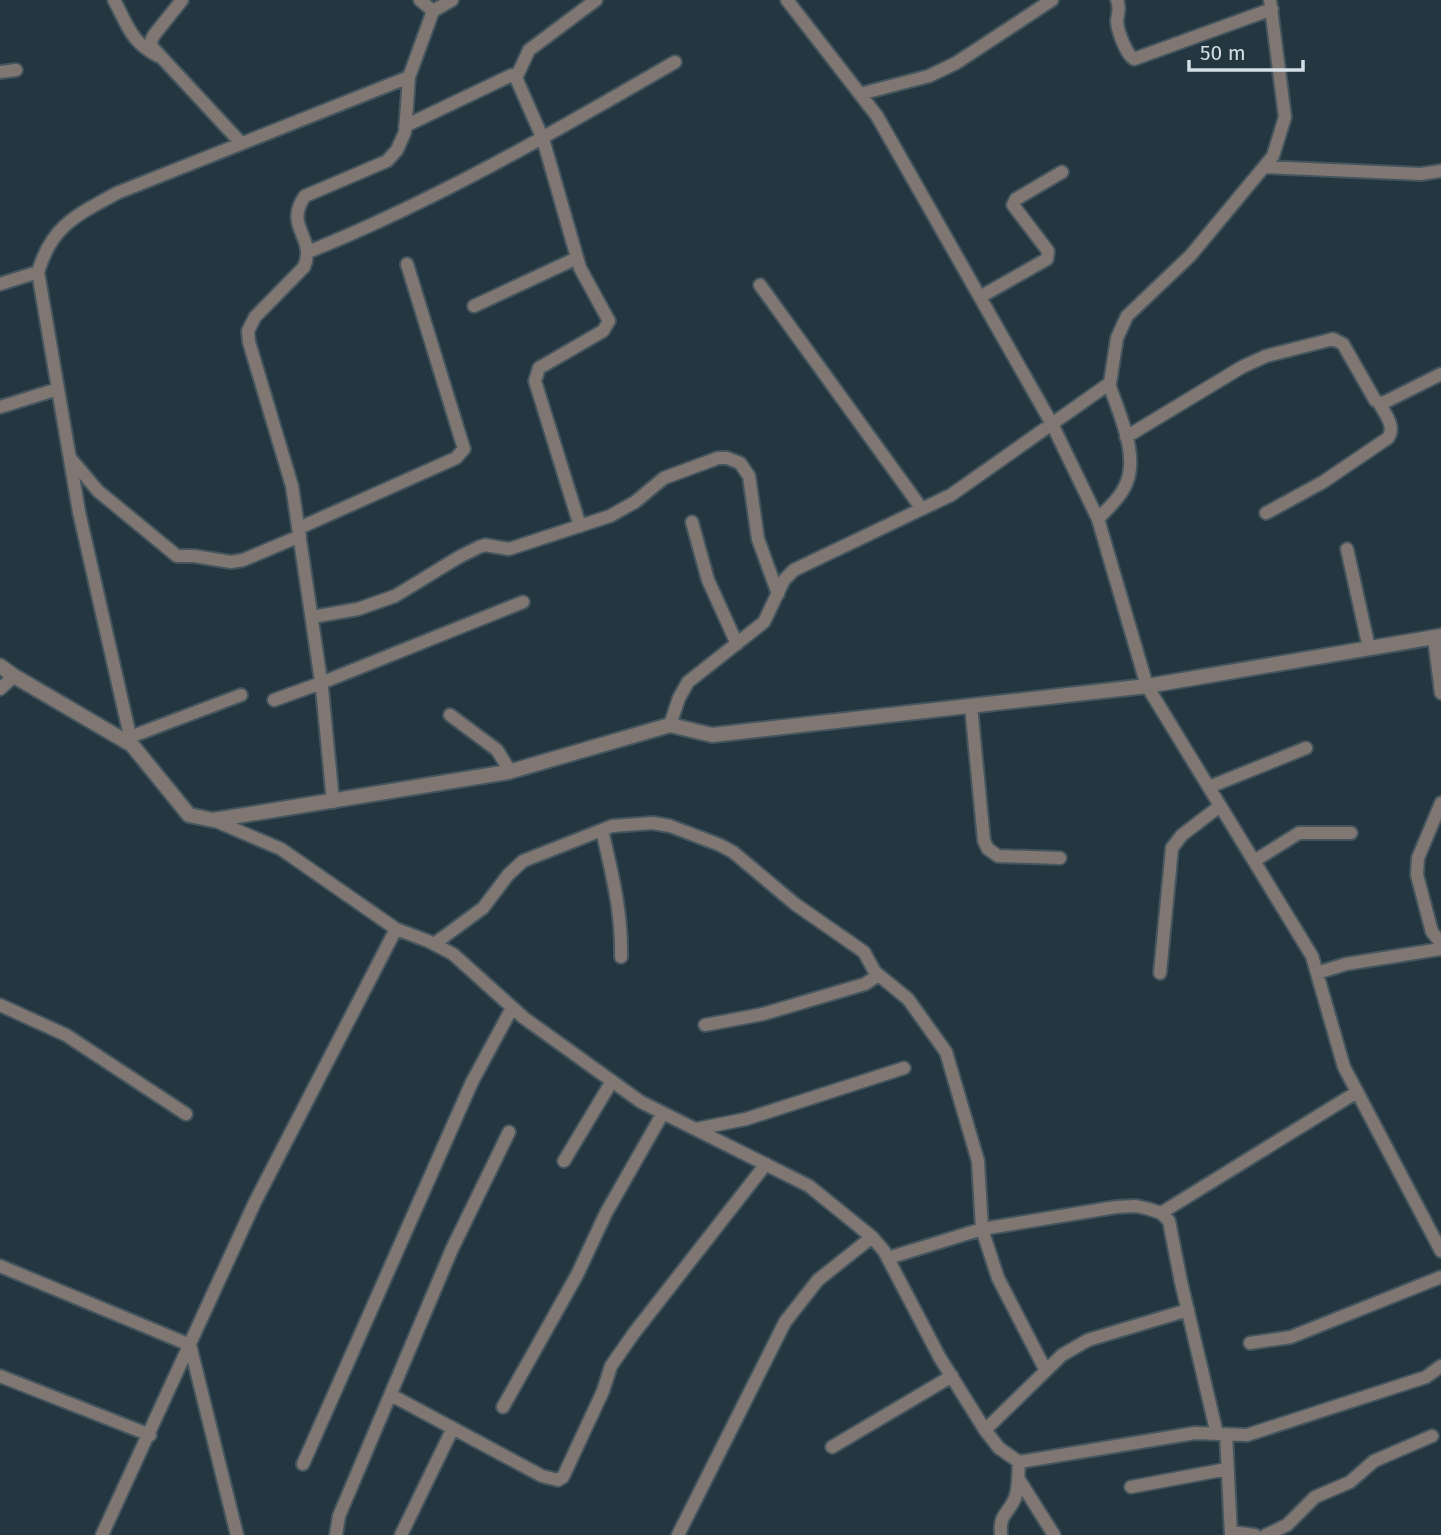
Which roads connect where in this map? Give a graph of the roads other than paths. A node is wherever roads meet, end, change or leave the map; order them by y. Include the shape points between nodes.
1 (114, 0) edge
2 (182, 0) edge
3 (420, 0) edge
4 (452, 0) edge
5 (596, 0) edge
6 (786, 0) edge
7 (1052, 0) edge
8 (1117, 0) edge
9 (1271, 5) edge
10 (433, 11) junction
11 (158, 56) junction
12 (676, 62) dead end
13 (16, 70) dead end
14 (0, 72) edge
15 (409, 77) junction
16 (516, 78) junction
17 (860, 94) junction
18 (405, 127) junction
19 (542, 139) junction
20 (241, 143) junction
21 (1265, 167) junction
22 (1441, 171) edge
23 (1062, 172) dead end
24 (308, 252) junction
25 (577, 258) junction
26 (407, 264) dead end
27 (38, 272) junction
28 (0, 284) edge
29 (760, 285) dead end
30 (980, 298) junction
31 (474, 306) dead end
32 (1441, 374) edge
33 (1109, 384) junction
34 (58, 389) junction
35 (1379, 403) junction
36 (0, 407) edge
37 (1052, 424) junction
38 (1126, 437) junction
39 (70, 458) junction
40 (922, 509) junction
41 (1266, 513) dead end
42 (1098, 519) junction
43 (692, 522) dead end
44 (580, 526) junction
45 (299, 532) junction
46 (1346, 549) dead end
47 (778, 594) junction
48 (523, 602) dead end
49 (312, 617) junction
50 (1437, 637) edge
51 (737, 645) junction
52 (1369, 649) junction
53 (0, 666) edge
54 (14, 676) junction
55 (321, 684) junction
56 (1147, 686) junction
57 (0, 689) edge
58 (1441, 693) edge
59 (241, 695) dead end
60 (274, 700) dead end
61 (971, 706) junction
62 (450, 715) dead end
63 (670, 725) junction
64 (131, 741) junction
65 (1306, 748) dead end
66 (510, 771) junction
67 (1209, 787) junction
68 (333, 802) junction
69 (1441, 803) edge
70 (1220, 806) junction
71 (213, 820) junction
72 (602, 830) junction
73 (1351, 832) dead end
74 (1060, 858) dead end
75 (1254, 861) junction
76 (396, 929) junction
77 (1441, 943) edge
78 (434, 944) junction
79 (1441, 949) edge
80 (621, 957) dead end
81 (876, 972) junction
82 (1160, 973) dead end
83 (1317, 974) junction
84 (0, 1005) edge
85 (512, 1008) junction
86 (705, 1025) dead end
87 (904, 1068) dead end
88 (612, 1081) junction
89 (1357, 1092) junction
90 (663, 1113) junction
91 (186, 1114) dead end
92 (695, 1129) junction
93 (509, 1132) dead end
94 (564, 1161) dead end
95 (766, 1164) junction
96 (1161, 1213) junction
97 (1435, 1226) edge
98 (982, 1229) junction
99 (872, 1237) junction
100 (1441, 1251) edge
101 (888, 1258) junction
102 (0, 1266) edge
103 (1441, 1277) edge
104 (1188, 1310) junction
105 (1250, 1343) dead end
106 (190, 1345) junction
107 (1441, 1366) edge
108 (1046, 1371) junction
109 (0, 1376) edge
110 (951, 1376) junction
111 (391, 1395) junction
112 (503, 1407) dead end
113 (453, 1428) junction
114 (985, 1430) junction
115 (1221, 1434) junction
116 (150, 1435) junction
117 (1432, 1436) dead end
118 (832, 1447) dead end
119 (1019, 1462) junction
120 (303, 1464) dead end
121 (1227, 1469) junction
122 (1018, 1478) junction
123 (1131, 1487) dead end
124 (1231, 1534) edge
125 (102, 1535) edge
126 (237, 1535) edge
127 (336, 1535) edge
128 (401, 1535) edge
129 (678, 1535) edge
130 (1001, 1535) edge
131 (1054, 1535) edge
132 (1255, 1535) edge
133 (1266, 1535) edge

1 - 11 street via 135,39
2 - 11 street via 154,35 152,47
3 - 10 street
4 - 10 street
5 - 16 street via 529,50
6 - 17 street
7 - 17 street via 956,63 929,76
8 - 9 street via 1121,10 1117,23 1134,59
9 - 21 street via 1284,117 1273,156
10 - 15 street
11 - 20 street
12 - 19 street
13 - 14 street
15 - 18 street
15 - 20 street
16 - 18 street via 512,75
16 - 19 street
17 - 30 street
18 - 24 street via 397,150 387,161 305,196 296,218
19 - 24 street via 433,196
19 - 25 street
20 - 27 street via 117,192 80,213 45,248
21 - 22 street
21 - 33 street via 1190,256 1127,316
23 - 30 street via 1013,205 1048,251 1047,259
24 - 45 street via 304,267 254,317 248,331 292,486
25 - 31 street
25 - 44 street via 607,315 608,326 540,368 535,385
26 - 45 street via 464,449 456,458
27 - 28 street
27 - 34 street
29 - 40 street
30 - 37 street
32 - 35 street
33 - 37 street
33 - 38 street
34 - 36 street
34 - 39 street
35 - 38 street via 1343,344 1333,339 1242,367
35 - 41 street via 1391,425 1388,438
37 - 40 street via 951,495
37 - 42 street
38 - 42 street via 1130,469 1124,490
39 - 45 street via 98,491 177,556 243,560
39 - 64 street
40 - 47 street via 794,570
42 - 56 street
43 - 51 street via 708,580
44 - 47 street via 622,510 654,484 682,470 718,458 733,459 749,476 758,539
44 - 49 street via 509,549 479,547 395,596 358,609
45 - 49 street
46 - 52 street
47 - 51 street via 764,622
48 - 55 street
49 - 55 street
50 - 52 street
50 - 58 street
51 - 63 street via 688,682
52 - 56 street
53 - 54 street
54 - 57 street
54 - 64 street
55 - 60 street
55 - 68 street
56 - 61 street
56 - 67 street
59 - 64 street
61 - 63 street via 712,735
61 - 74 street via 988,849 998,856
62 - 66 street via 497,750
63 - 66 street
64 - 71 street via 189,815
65 - 67 street
66 - 68 street
67 - 70 street
68 - 71 street
69 - 77 street via 1418,858 1417,875 1433,932
70 - 75 street
70 - 82 street via 1172,848
71 - 76 street via 281,849
72 - 78 street via 514,867 483,908
72 - 80 street via 618,898
72 - 81 street via 653,823 720,845 864,952
73 - 75 street via 1299,833
75 - 83 street via 1312,956
76 - 78 street
76 - 106 street via 255,1202
78 - 85 street via 453,954
79 - 83 street via 1346,964
81 - 86 street via 865,984 763,1014
81 - 98 street via 908,999 946,1052 978,1161
83 - 89 street via 1344,1066
84 - 91 street via 66,1035
85 - 88 street
85 - 120 street via 472,1082
87 - 92 street via 746,1119
88 - 90 street
88 - 94 street
89 - 96 street
89 - 97 street
90 - 92 street
90 - 112 street
92 - 95 street
93 - 111 street via 452,1249
95 - 99 street via 809,1186
95 - 113 street via 611,1366 563,1477 542,1476
96 - 98 street via 1136,1206 1116,1207
96 - 104 street via 1172,1227
97 - 100 street
98 - 101 street
98 - 108 street via 998,1278
99 - 101 street
99 - 129 street via 818,1280 785,1322
101 - 110 street
102 - 106 street
103 - 105 street via 1303,1333
104 - 108 street via 1088,1340
104 - 115 street
106 - 116 street
106 - 126 street
107 - 115 street via 1426,1377 1260,1431
108 - 114 street
109 - 116 street
110 - 114 street
110 - 118 street
111 - 113 street
111 - 127 street via 339,1517
113 - 128 street
114 - 119 street via 999,1448
115 - 119 street via 1195,1433
115 - 121 street
116 - 125 street
117 - 133 street via 1374,1461 1350,1482 1315,1497 1287,1525
119 - 122 street
121 - 123 street
121 - 124 street
122 - 130 street via 1015,1499 1000,1519
122 - 131 street
124 - 132 street

